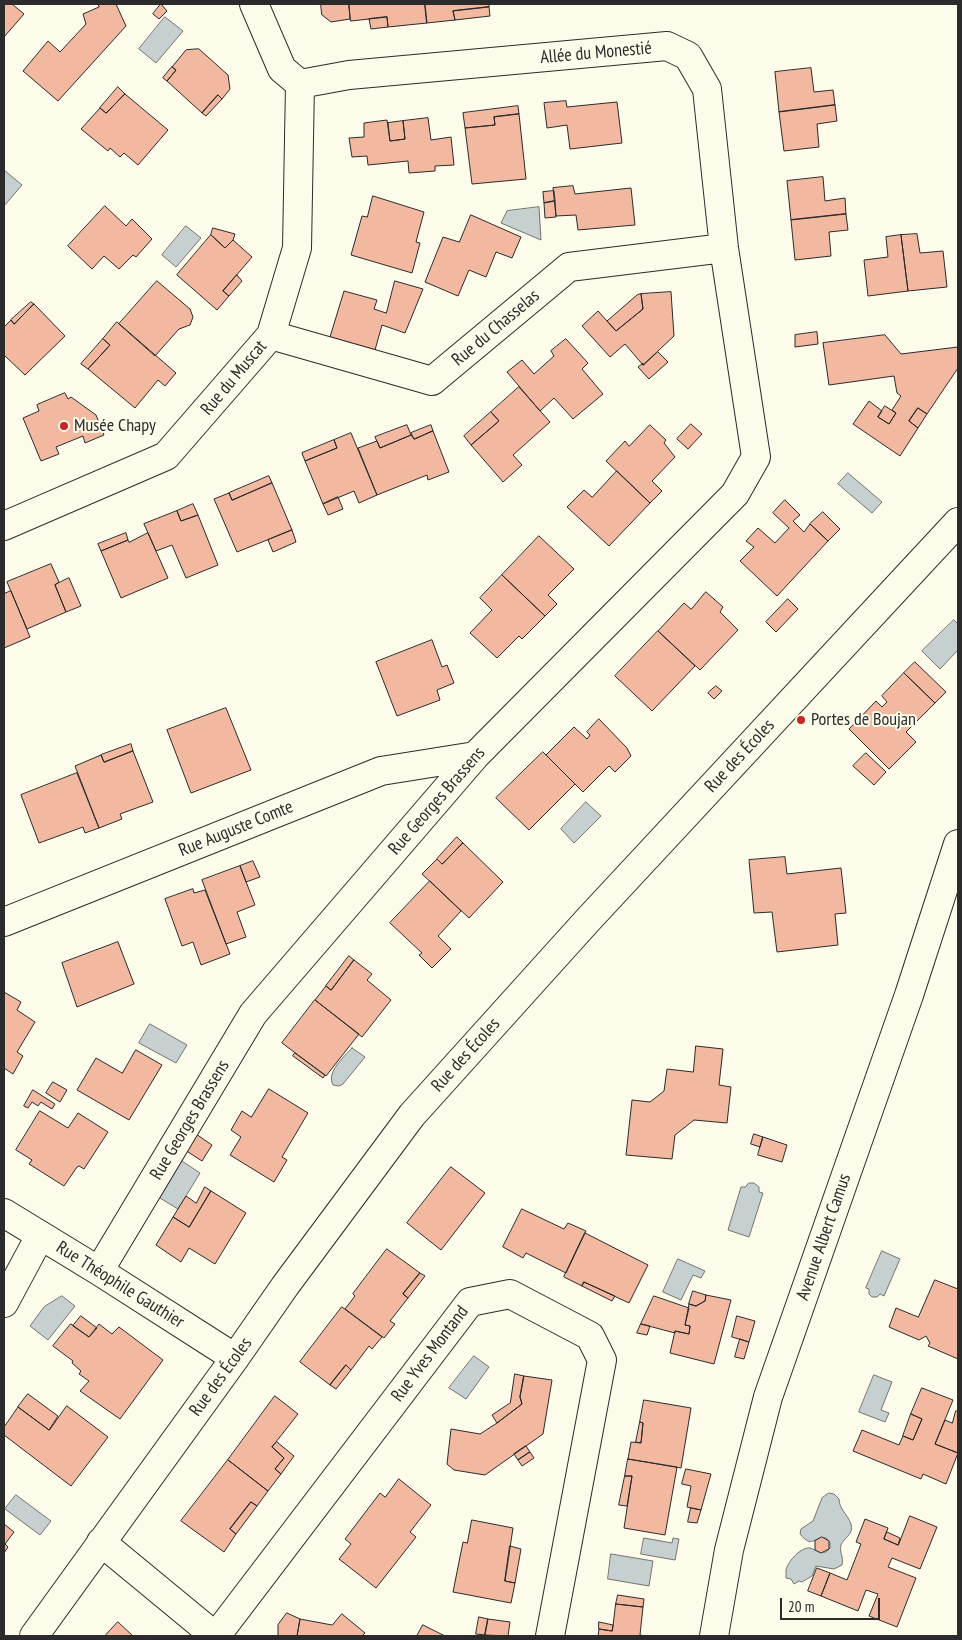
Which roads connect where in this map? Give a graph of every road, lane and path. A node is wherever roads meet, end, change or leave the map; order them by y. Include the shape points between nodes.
1 (254, 4) edge
2 (300, 84) junction
3 (724, 248) junction
4 (271, 335) junction
5 (739, 347) joint
6 (958, 522) edge
7 (4, 526) edge
8 (475, 756) junction
9 (958, 844) edge
10 (4, 922) edge
11 (4, 1213) edge
12 (40, 1236) junction
13 (99, 1271) junction
14 (4, 1303) edge
15 (235, 1358) junction
16 (101, 1542) junction
17 (34, 1636) edge
18 (215, 1636) edge
19 (550, 1636) edge
20 (714, 1636) edge

1 - 2 street via 282,69
2 - 3 street, Allée du Monestié via 349,75 667,46 688,56 707,89
2 - 4 street, Rue du Muscat via 296,248
3 - 4 street, Rue du Chasselas via 570,267 432,381
3 - 5 street, Allée du Monestié
4 - 7 street, Rue du Muscat via 166,456
5 - 8 street, Rue Georges Brassens via 756,457 735,494
6 - 15 street, Rue des Écoles via 600,906 412,1114
8 - 10 street, Rue Auguste Comte via 381,771
8 - 13 street, Rue Georges Brassens via 253,1014
9 - 20 street, Avenue Albert Camus via 909,995 768,1397 729,1550
11 - 12 street, Rue Théophile Gauthier
12 - 13 street, Rue Théophile Gauthier
12 - 14 street
13 - 15 street, Rue Théophile Gauthier
15 - 16 street, Rue des Écoles
16 - 17 street, Rue des Écoles
16 - 18 street
18 - 19 street, Rue Yves Montand via 470,1302 510,1294 590,1336 602,1360

